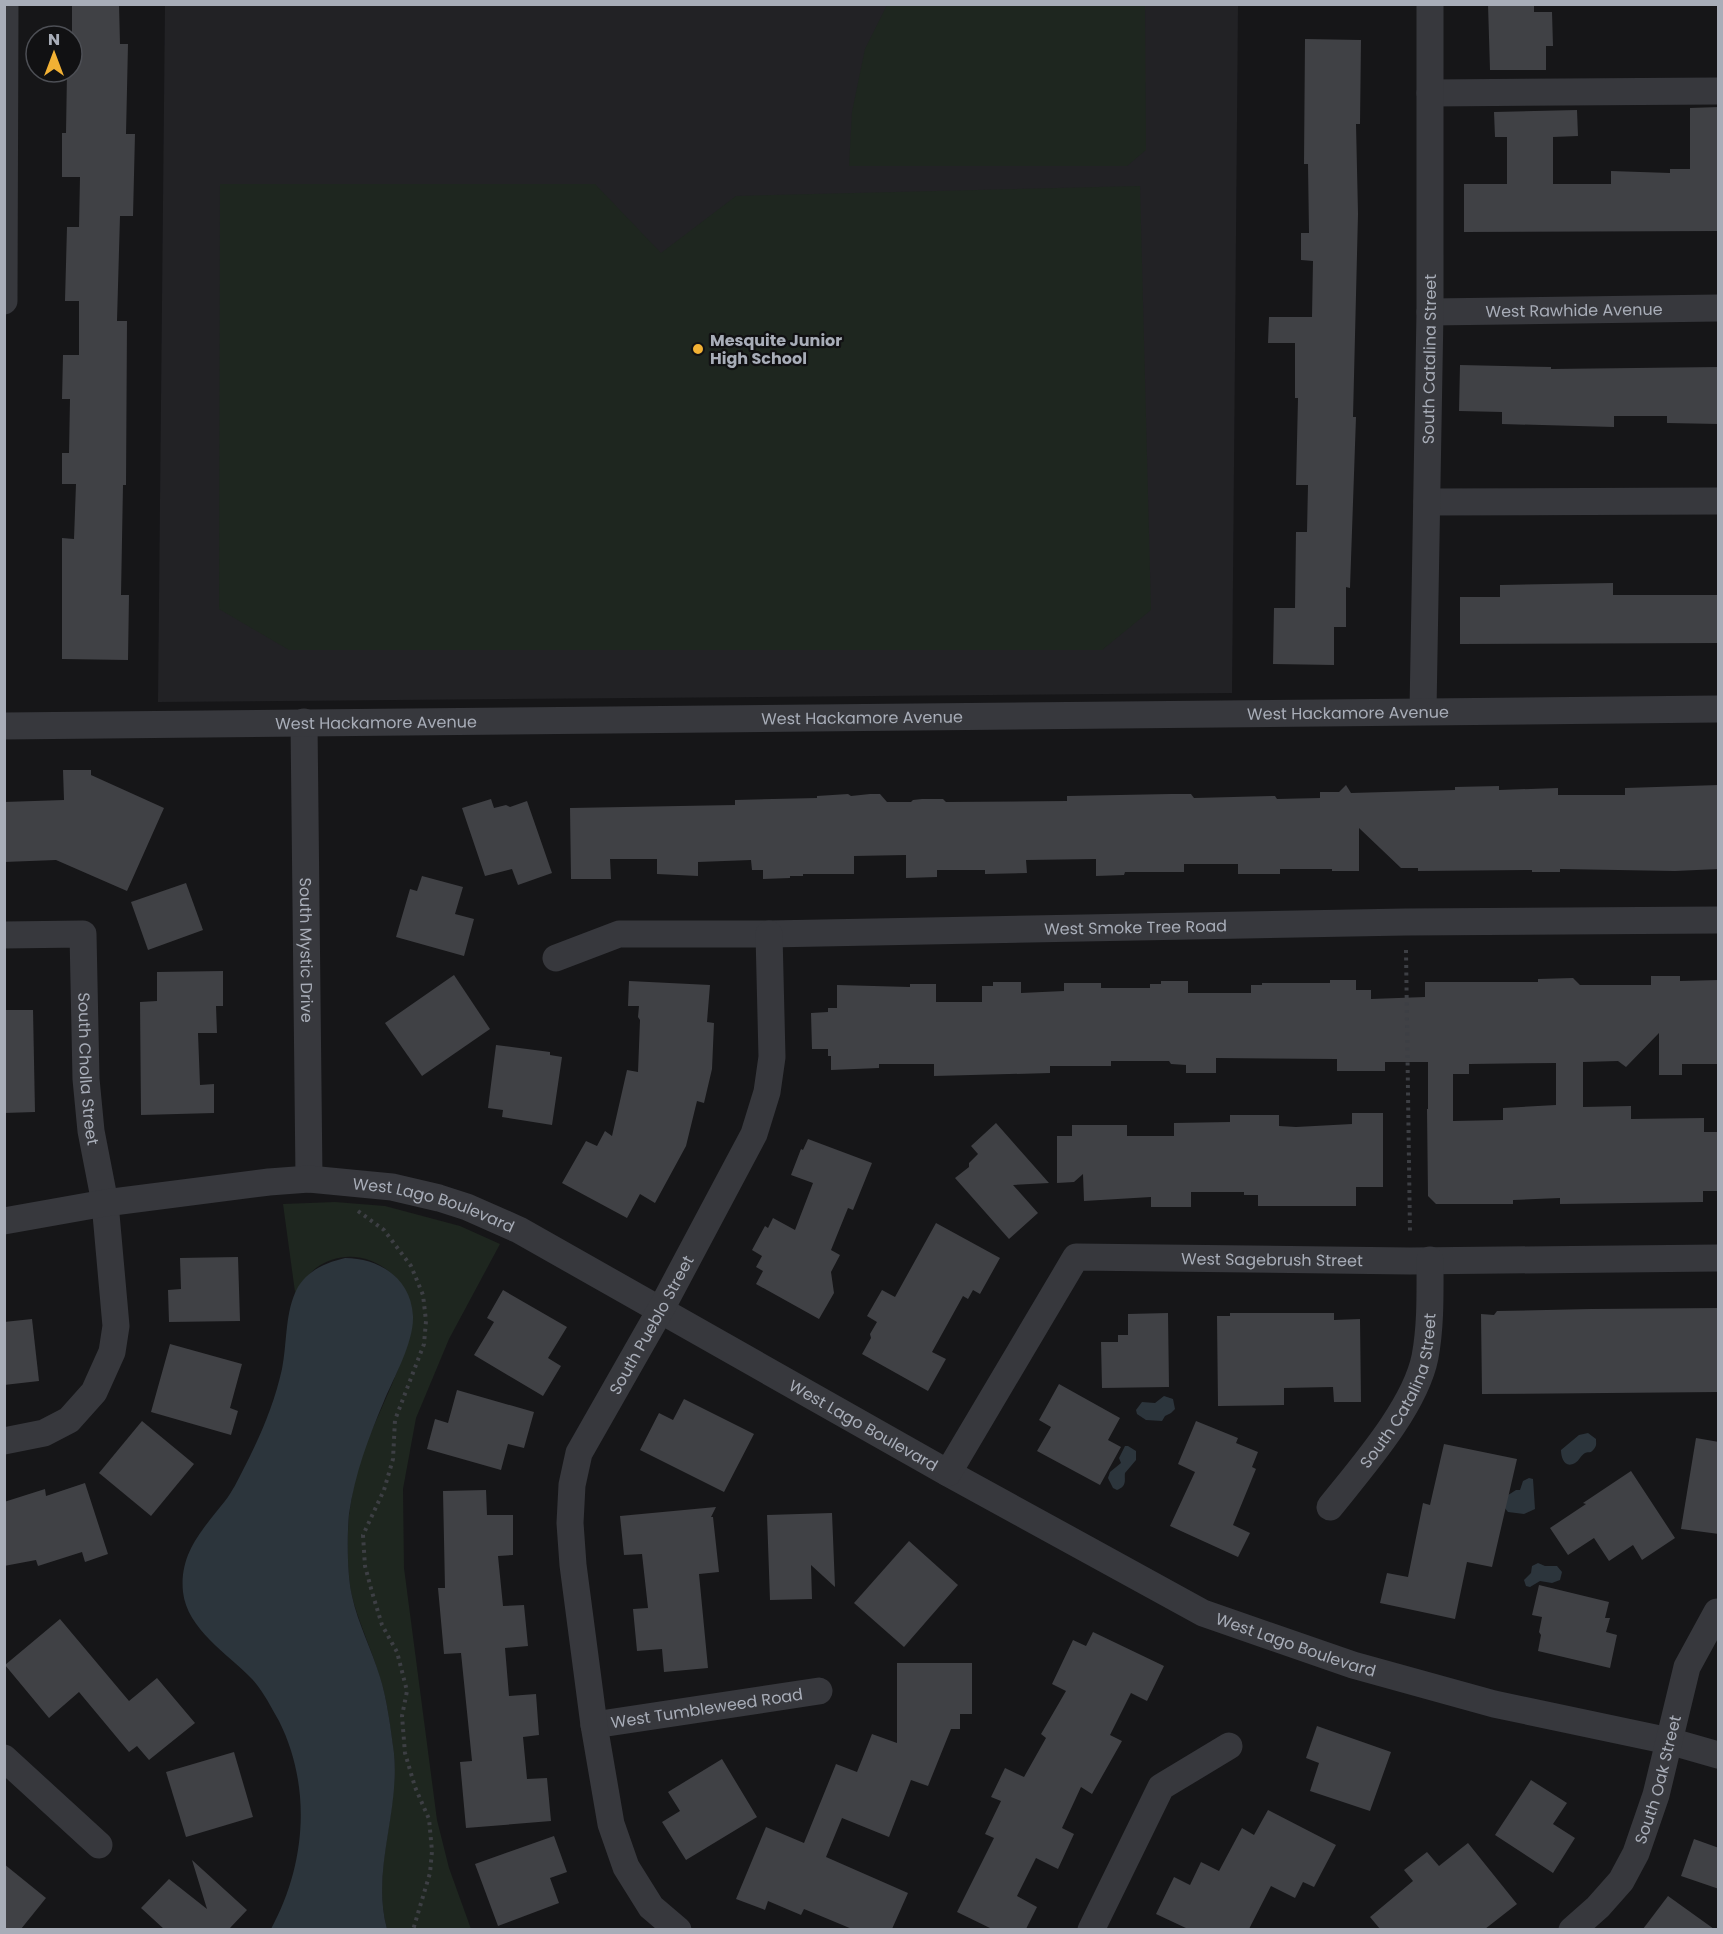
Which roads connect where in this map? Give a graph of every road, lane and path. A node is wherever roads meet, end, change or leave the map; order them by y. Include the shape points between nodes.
1 (5, 4) edge
2 (1430, 4) edge
3 (1719, 91) edge
4 (1430, 93) junction
5 (4, 301) edge
6 (1719, 308) edge
7 (1430, 312) junction
8 (1719, 501) edge
9 (1427, 502) junction
10 (1719, 709) edge
11 (1423, 711) junction
12 (304, 722) junction
13 (4, 726) edge
14 (1719, 920) edge
15 (1406, 922) junction
16 (769, 934) junction
17 (4, 935) edge
18 (556, 958) dead end
19 (309, 1179) junction
20 (105, 1203) junction
21 (4, 1221) edge
22 (384, 1230) dead end
23 (1719, 1258) edge
24 (1420, 1261) junction
25 (661, 1309) junction
26 (4, 1441) edge
27 (948, 1473) junction
28 (1330, 1507) dead end
29 (1717, 1611) edge
30 (819, 1691) dead end
31 (594, 1725) junction
32 (1669, 1741) junction
33 (1229, 1746) dead end
34 (1719, 1755) edge
35 (4, 1758) edge
36 (99, 1845) dead end
37 (413, 1929) edge
38 (678, 1929) edge
39 (1091, 1929) edge
40 (1572, 1929) edge

1 - 5 street
2 - 4 street, South Catalina Street
3 - 4 street
4 - 7 street, South Catalina Street
6 - 7 street, West Rawhide Avenue
7 - 9 street, South Catalina Street
8 - 9 street
9 - 11 street, South Catalina Street
10 - 11 street, West Hackamore Avenue
11 - 12 street, West Hackamore Avenue
12 - 13 street, West Hackamore Avenue
12 - 19 street, South Mystic Drive
14 - 15 street, West Smoke Tree Road
15 - 16 street, West Smoke Tree Road
15 - 24 path
16 - 18 street, West Smoke Tree Road via 619,934
16 - 25 street, South Pueblo Street via 772,1057 767,1092 754,1134
17 - 20 street, South Cholla Street via 84,934 86,1079
19 - 20 street, West Lago Boulevard
19 - 25 street, West Lago Boulevard via 392,1187 467,1207 519,1230
20 - 21 street, West Lago Boulevard
20 - 26 street via 116,1326 112,1352 94,1392 69,1420 44,1433
22 - 37 path via 411,1266 423,1295 426,1321 424,1344 395,1420 393,1459 384,1490 363,1535 372,1592 382,1624 397,1652 407,1691 402,1716 405,1753 429,1819 430,1873
23 - 24 street, West Sagebrush Street
24 - 27 street, West Sagebrush Street via 1076,1257
24 - 28 street, South Catalina Street via 1430,1317 1425,1358 1415,1388 1369,1458
25 - 27 street, West Lago Boulevard
25 - 31 street, South Pueblo Street via 579,1453 572,1485 573,1565
27 - 32 street, West Lago Boulevard via 1203,1613 1353,1665 1494,1704
29 - 32 street, South Oak Street via 1687,1667
30 - 31 street, West Tumbleweed Road
31 - 38 street, South Pueblo Street via 611,1824 626,1867 651,1907
32 - 34 street, West Lago Boulevard
32 - 40 street, South Oak Street via 1636,1853 1621,1881
33 - 39 street via 1161,1787
35 - 36 street

